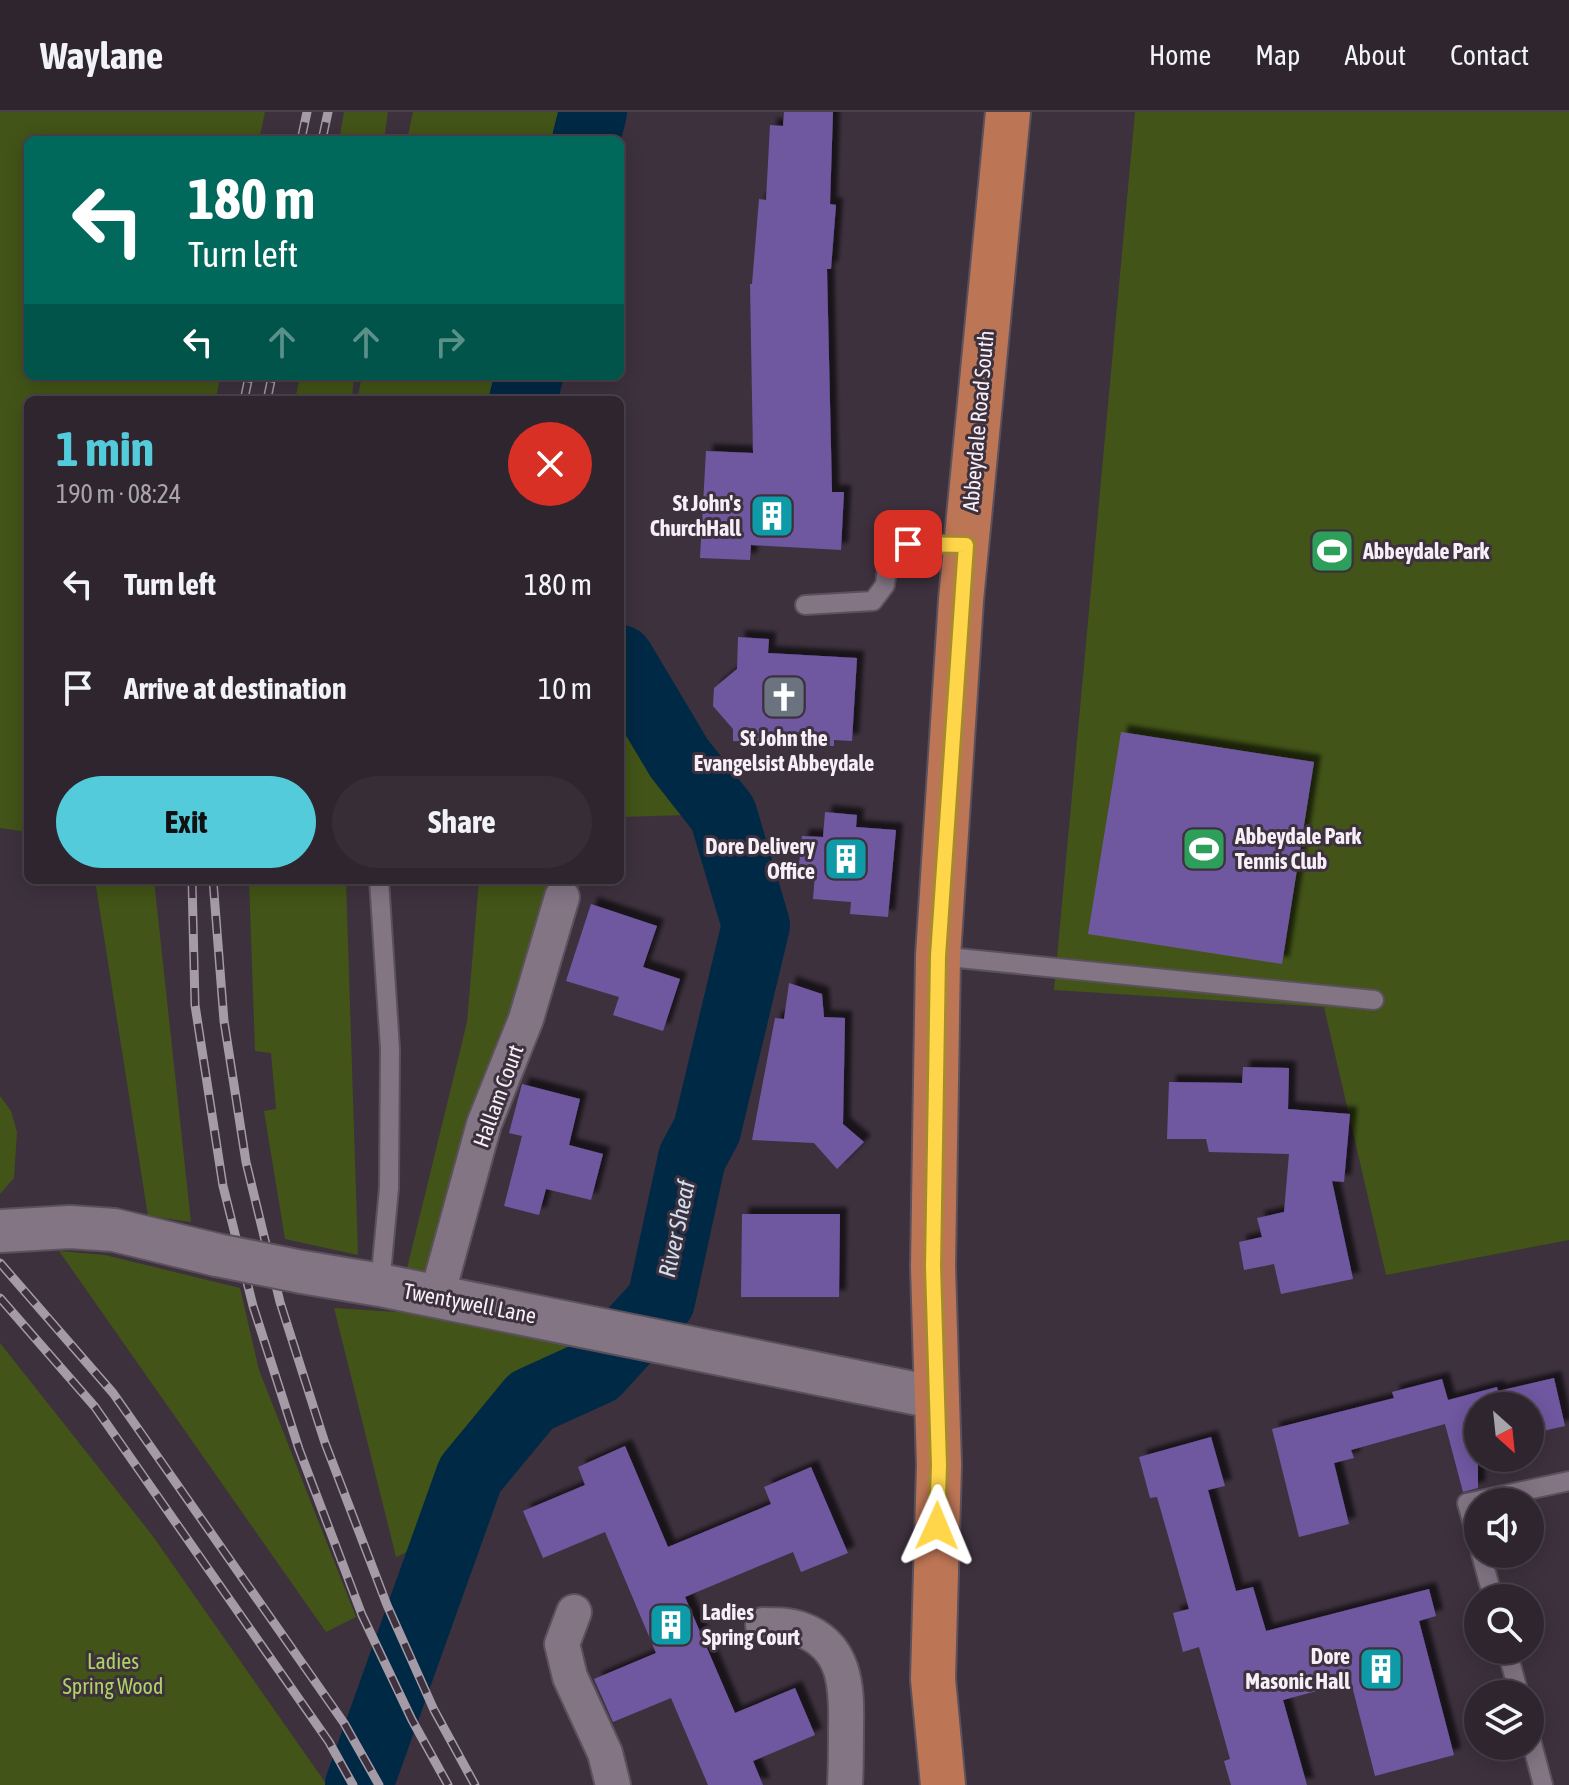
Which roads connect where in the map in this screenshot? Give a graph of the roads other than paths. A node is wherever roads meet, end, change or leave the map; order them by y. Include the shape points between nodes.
1 (1008, 112) edge
2 (966, 545) junction
3 (805, 605) dead end
4 (379, 884) edge
5 (562, 897) dead end
6 (938, 956) junction
7 (1374, 1000) dead end
8 (0, 1231) edge
9 (380, 1285) junction
10 (437, 1296) junction
11 (938, 1398) junction
12 (1569, 1481) edge
13 (1537, 1488) edge
14 (574, 1612) dead end
15 (763, 1625) dead end
16 (1536, 1760) edge
17 (613, 1785) edge
18 (845, 1785) edge
19 (943, 1785) edge
20 (1543, 1785) edge

1 - 2 main road, Abbeydale Road South
2 - 3 lane via 908,544 888,561 885,585 873,601
2 - 6 main road, Abbeydale Road South
4 - 9 lane via 390,1049 389,1188
5 - 10 street, Hallam Court via 526,1019 484,1124
6 - 7 lane
6 - 11 main road, Abbeydale Road South via 933,1267
8 - 9 street, Twentywell Lane, bridge via 114,1230
9 - 10 street, Twentywell Lane
10 - 11 street, Twentywell Lane
11 - 19 main road, Abbeydale Road South via 933,1679
12 - 13 lane
14 - 17 street via 562,1644
15 - 18 street via 802,1629 818,1637 837,1658 847,1698
16 - 20 lane

